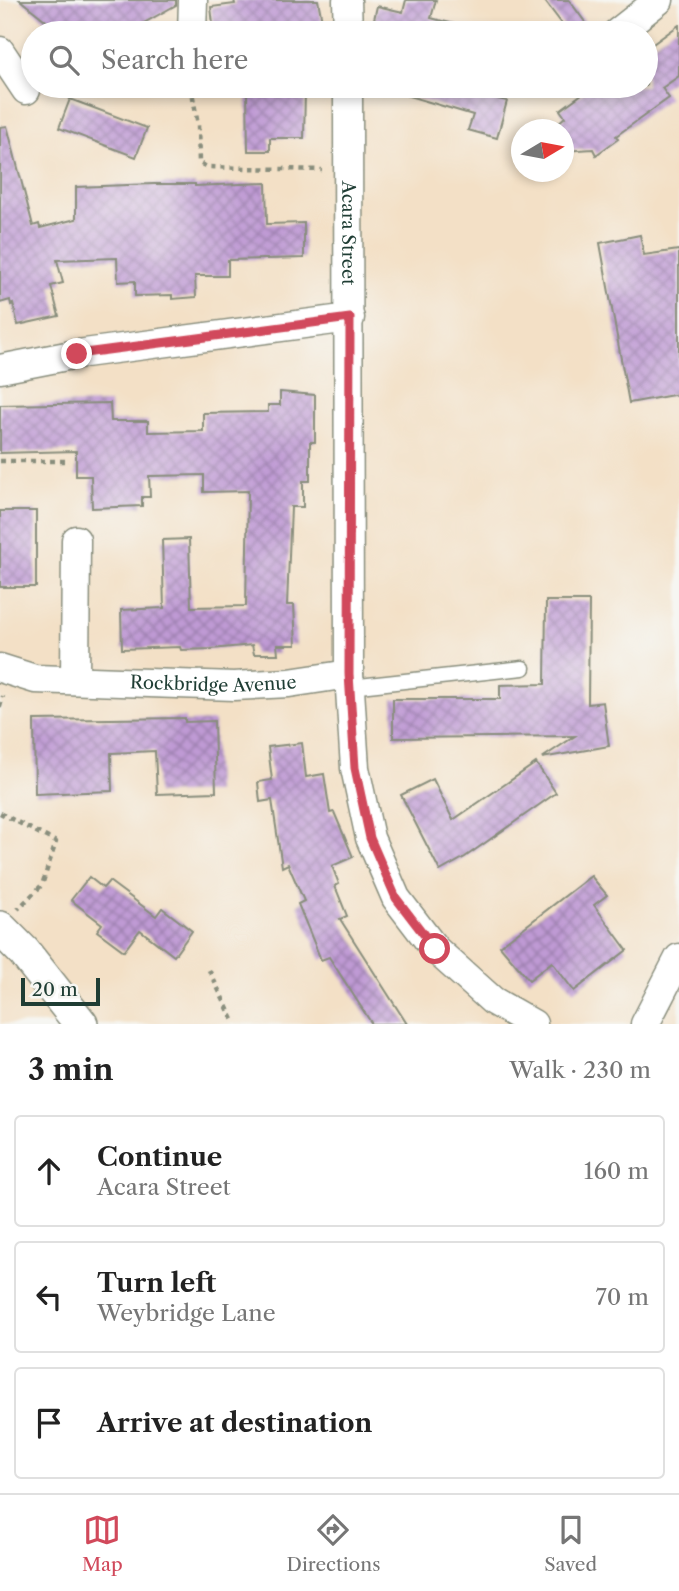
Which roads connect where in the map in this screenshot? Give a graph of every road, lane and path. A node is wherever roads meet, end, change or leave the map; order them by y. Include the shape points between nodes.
1 (192, 0) edge
2 (347, 0) edge
3 (659, 0) edge
4 (192, 21) edge
5 (348, 21) edge
6 (632, 21) edge
7 (0, 51) edge
8 (21, 82) edge
9 (193, 98) edge
10 (348, 98) edge
11 (323, 170) dead end
12 (350, 318) junction
13 (0, 369) edge
14 (0, 461) edge
15 (66, 461) dead end
16 (76, 540) dead end
17 (0, 668) edge
18 (523, 668) dead end
19 (75, 680) junction
20 (349, 680) junction
21 (0, 813) edge
22 (8, 919) edge
23 (679, 958) edge
24 (209, 970) dead end
25 (81, 1024) edge
26 (235, 1024) edge
27 (533, 1024) edge
28 (645, 1024) edge

1 - 4 street
2 - 5 street
3 - 6 street
7 - 8 street
9 - 11 path via 199,163 207,167
10 - 12 street, Acara Street
12 - 13 street via 77,354
12 - 20 street, Acara Street
14 - 15 path
16 - 19 street
17 - 19 street, Rockbridge Avenue via 35,679
18 - 20 lane
19 - 20 street, Rockbridge Avenue via 234,686
20 - 27 street, Acara Street via 355,768 370,838 396,898 435,949 493,1001
21 - 22 path via 56,842 42,885
22 - 25 street via 24,952
23 - 28 street
24 - 26 path

